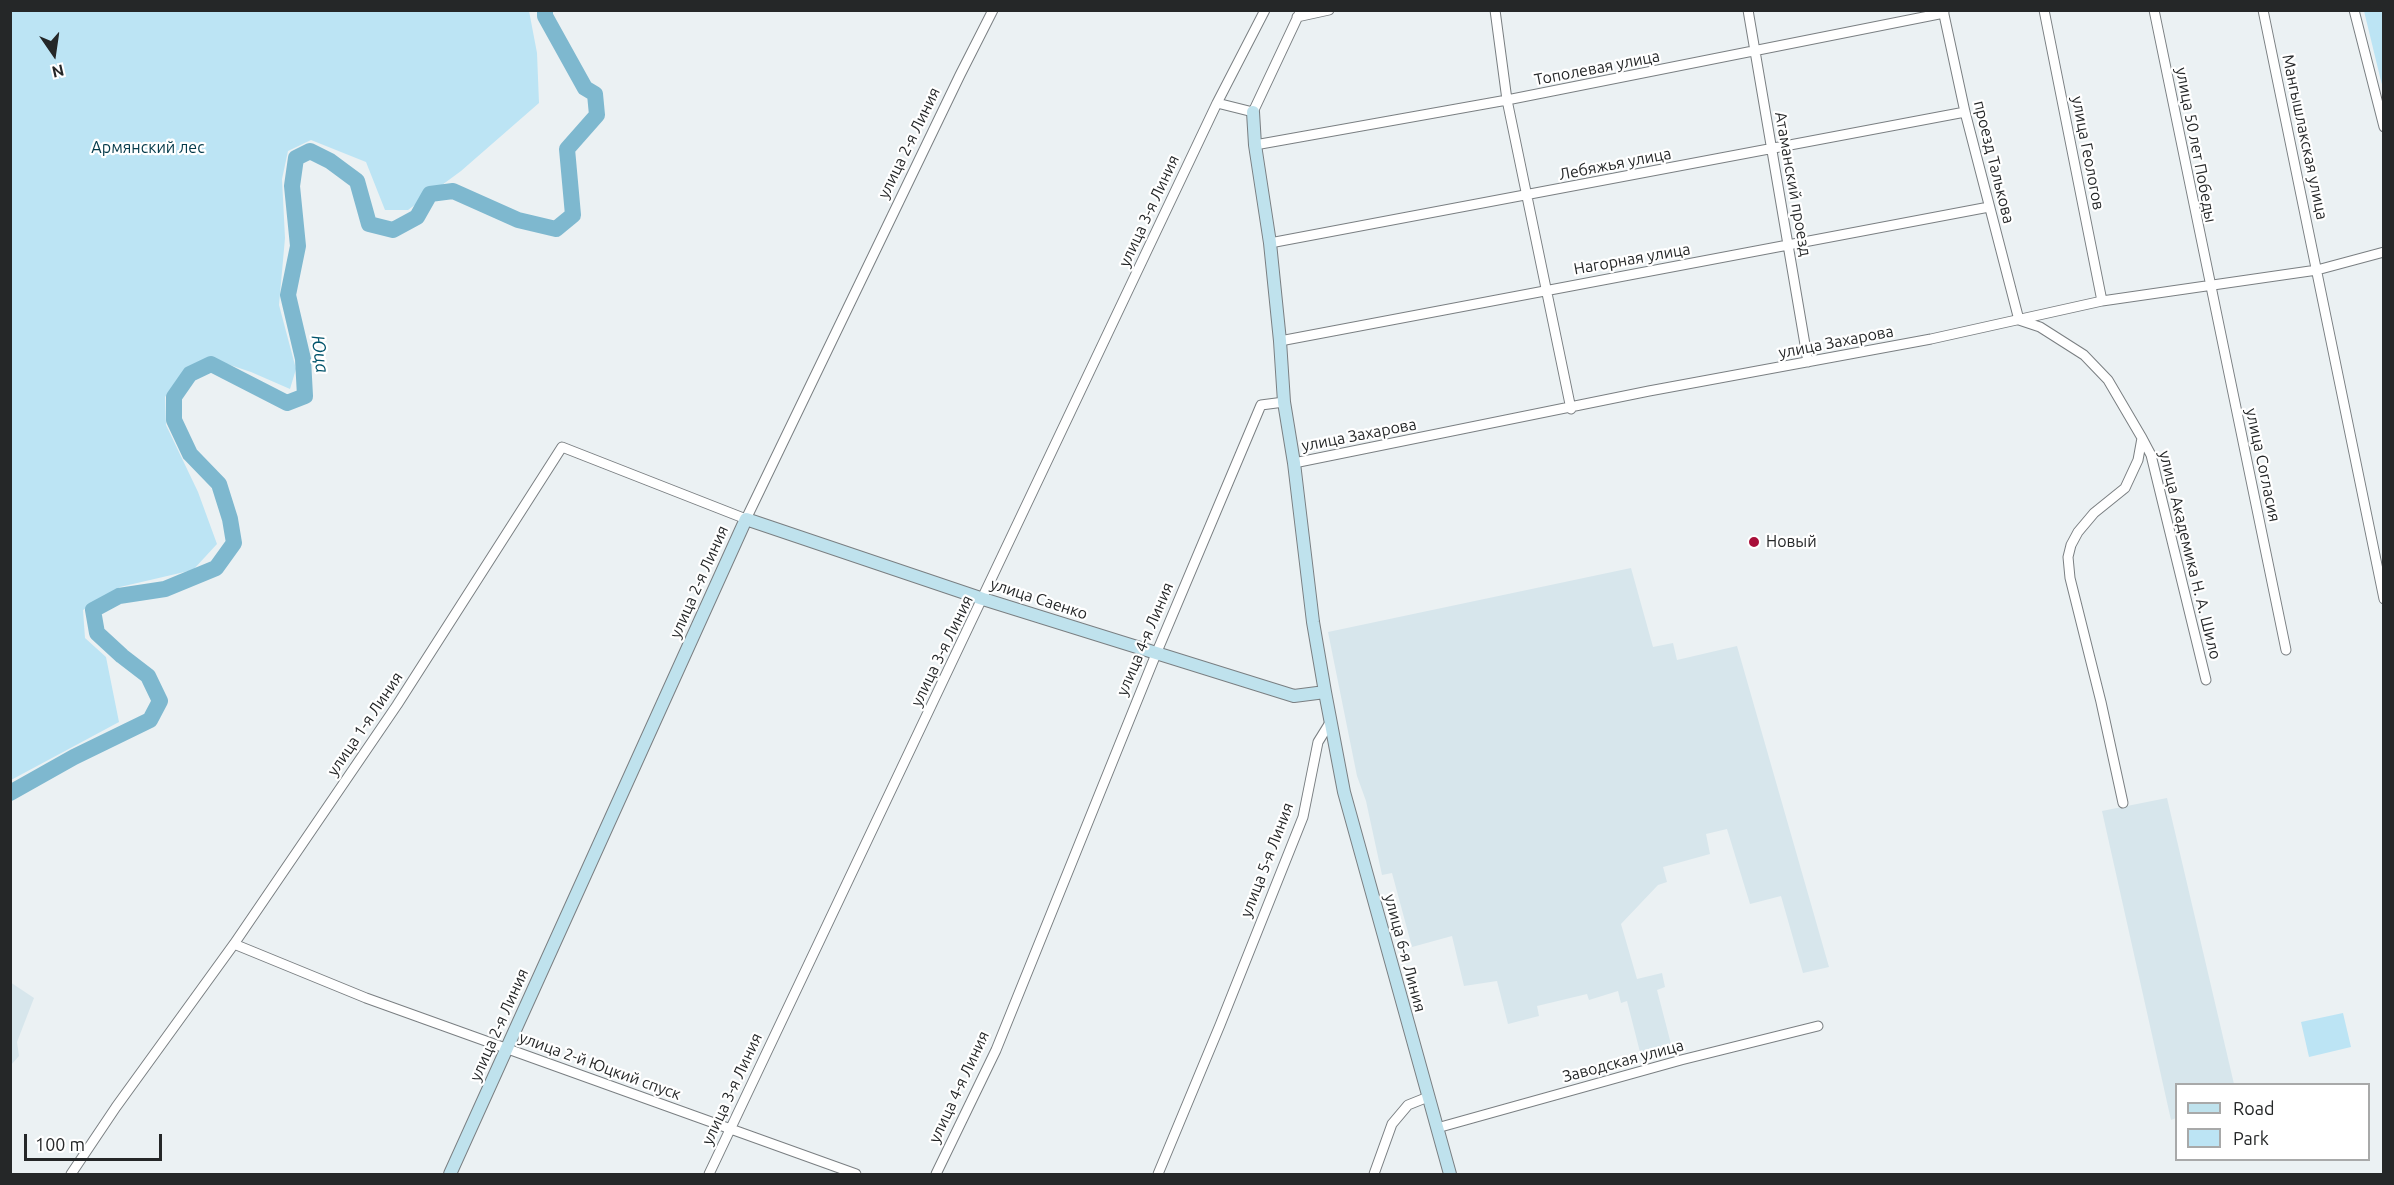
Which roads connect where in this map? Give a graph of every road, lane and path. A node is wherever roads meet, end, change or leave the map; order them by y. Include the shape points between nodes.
1 (993, 10) edge
2 (1265, 10) edge
3 (1329, 10) edge
4 (1496, 10) edge
5 (1748, 10) edge
6 (2044, 10) edge
7 (2154, 10) edge
8 (2263, 10) edge
9 (2354, 10) edge
10 (1944, 12) edge
11 (1299, 14) edge
12 (1755, 52) junction
13 (1507, 100) junction
14 (1217, 103) junction
15 (1253, 112) junction
16 (1965, 112) junction
17 (2384, 127) edge
18 (1255, 145) junction
19 (1773, 149) junction
20 (1526, 196) junction
21 (1989, 207) junction
22 (1270, 243) junction
23 (1789, 245) junction
24 (2384, 252) edge
25 (2318, 270) junction
26 (2209, 286) junction
27 (1547, 290) junction
28 (2102, 301) junction
29 (2019, 320) junction
30 (1280, 342) junction
31 (1808, 362) junction
32 (1284, 402) junction
33 (1571, 409) junction
34 (2142, 438) junction
35 (1294, 464) junction
36 (746, 519) junction
37 (983, 599) junction
38 (2384, 599) edge
39 (2286, 650) dead end
40 (1156, 654) junction
41 (2206, 680) dead end
42 (1325, 692) junction
43 (1331, 721) junction
44 (2123, 803) dead end
45 (234, 944) junction
46 (1818, 1026) dead end
47 (507, 1048) junction
48 (1428, 1097) junction
49 (1437, 1128) junction
50 (730, 1129) junction
51 (71, 1174) edge
52 (450, 1174) edge
53 (709, 1174) edge
54 (856, 1174) edge
55 (936, 1174) edge
56 (1158, 1174) edge
57 (1374, 1174) edge
58 (1450, 1174) edge

1 - 36 street, улица 2-я Линия
2 - 14 street, улица 3-я Линия
3 - 11 street
4 - 13 street
5 - 12 street, Атаманский проезд
6 - 28 street, улица Геологов
7 - 26 street, улица 50 лет Победы
8 - 25 street, Мангышлакская улица
9 - 17 street
10 - 12 street, Тополевая улица
10 - 16 street, проезд Талькова
11 - 15 street
12 - 13 street, Тополевая улица
12 - 19 street, Атаманский проезд
13 - 18 street, Тополевая улица
13 - 20 street
14 - 15 street
14 - 37 street, улица 3-я Линия
15 - 18 street
16 - 19 street, Лебяжья улица
16 - 21 street, проезд Талькова
18 - 22 street
19 - 20 street, Лебяжья улица
19 - 23 street, Атаманский проезд
20 - 22 street, Лебяжья улица
20 - 27 street
21 - 23 street, Нагорная улица
21 - 29 street, проезд Талькова
22 - 30 street
23 - 27 street, Нагорная улица
23 - 31 street, Атаманский проезд
24 - 25 street, улица Захарова
25 - 26 street, улица Захарова
25 - 38 street, Мангышлакская улица via 2318,287
26 - 28 street, улица Захарова
26 - 39 street, улица Согласия
27 - 30 street, Нагорная улица
27 - 33 street
28 - 29 street, улица Захарова
29 - 31 street, улица Захарова
29 - 34 street, улица Академика Н. А. Шило via 2040,327 2084,355 2108,380
30 - 32 street
31 - 33 street, улица Захарова
32 - 35 street
32 - 40 street, улица 4-я Линия via 1261,405
33 - 35 street, улица Захарова
34 - 41 street, улица Академика Н. А. Шило via 2151,455
34 - 44 street via 2126,488 2094,513 2078,532 2067,557
35 - 42 street
36 - 37 street, улица Саенко
36 - 45 street, улица 1-я Линия via 562,447 397,705
36 - 47 street, улица 2-я Линия
37 - 40 street, улица Саенко
37 - 50 street, улица 3-я Линия
40 - 42 street, улица Саенко via 1294,696
40 - 55 street, улица 4-я Линия via 996,1050
42 - 43 street
43 - 48 street, улица 6-я Линия via 1344,792
43 - 56 street, улица 5-я Линия via 1318,742 1302,817
45 - 47 street, улица 2-й Юцкий спуск via 366,998
45 - 51 street, улица 1-я Линия
46 - 49 street, Заводская улица
47 - 50 street, улица 2-й Юцкий спуск
47 - 52 street, улица 2-я Линия
48 - 49 street, улица 6-я Линия
48 - 57 street via 1408,1106 1392,1124
49 - 58 street, улица 6-я Линия
50 - 53 street, улица 3-я Линия
50 - 54 street, улица 2-й Юцкий спуск

